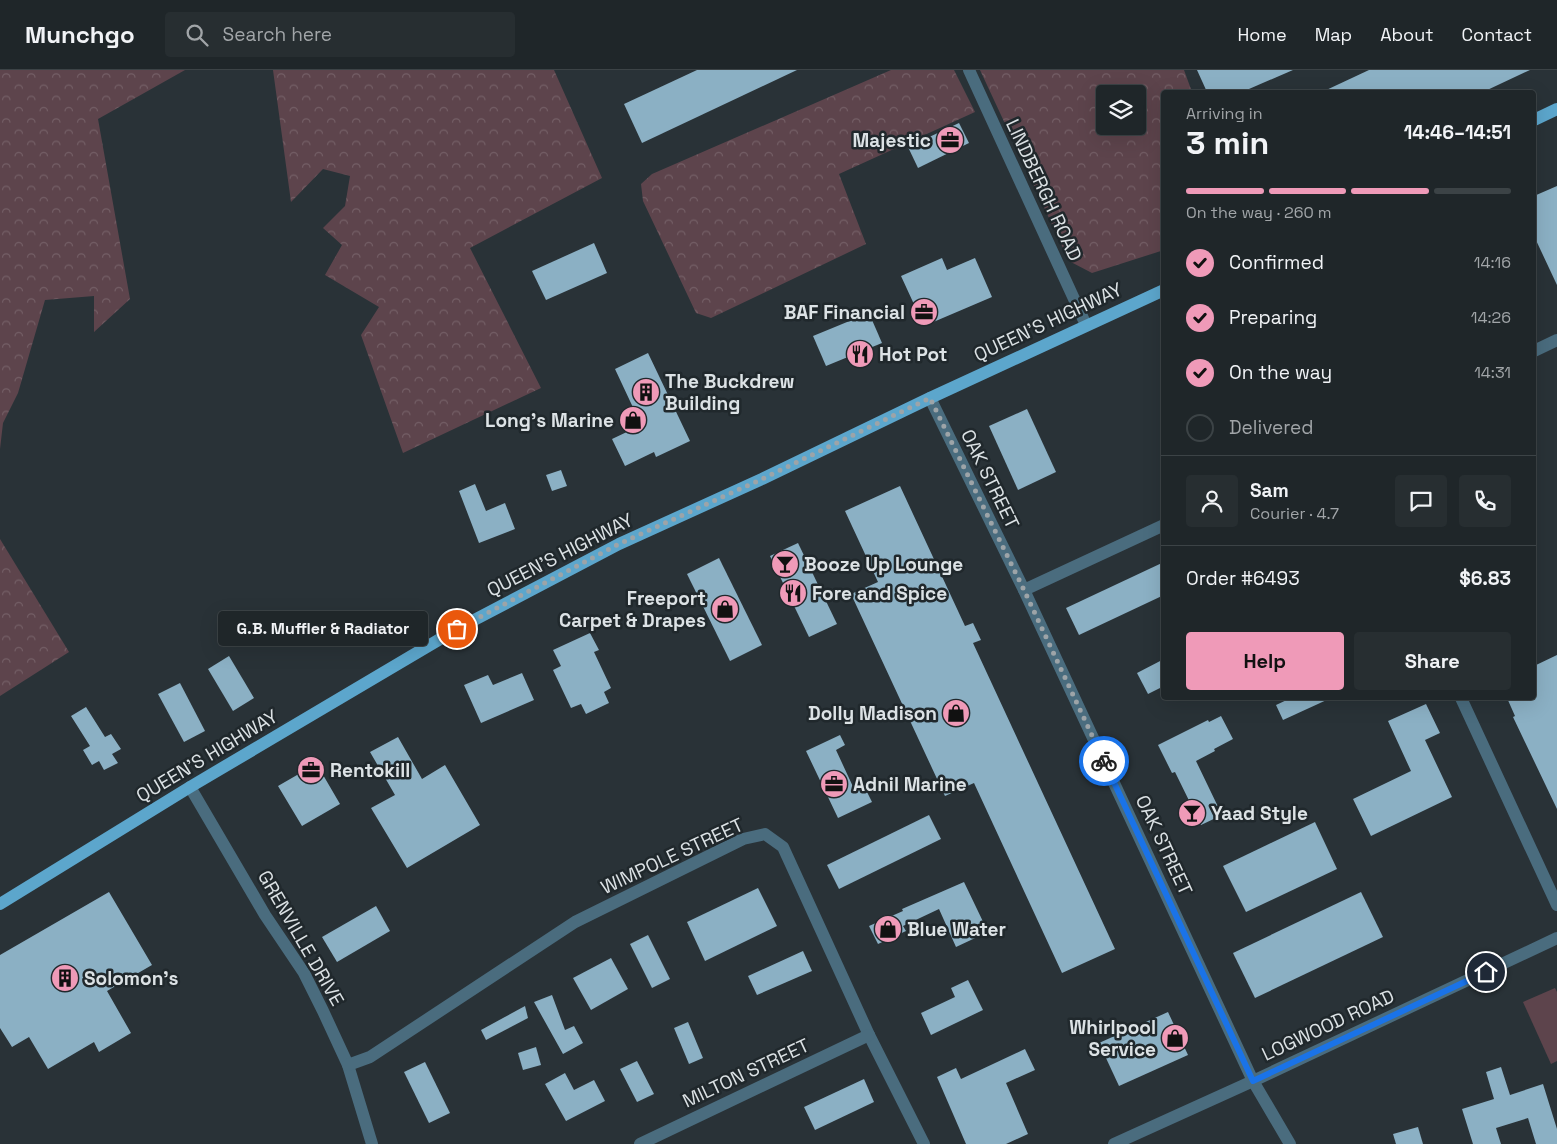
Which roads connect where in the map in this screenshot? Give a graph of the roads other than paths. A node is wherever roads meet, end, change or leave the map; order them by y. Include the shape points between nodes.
1 (969, 70) edge
2 (1557, 109) edge
3 (1536, 119) edge
4 (1161, 291) edge
5 (1086, 325) junction
6 (1557, 340) edge
7 (1536, 350) edge
8 (930, 398) junction
9 (1161, 526) edge
10 (1024, 590) junction
11 (1462, 700) edge
12 (190, 787) junction
13 (0, 904) edge
14 (1557, 905) edge
15 (1557, 938) edge
16 (869, 1035) junction
17 (348, 1065) junction
18 (1253, 1081) junction
19 (372, 1144) edge
20 (640, 1144) edge
21 (924, 1144) edge
22 (1114, 1144) edge
23 (1290, 1144) edge

1 - 5 street, LINDBERGH ROAD
2 - 3 main road
4 - 5 main road, QUEEN'S HIGHWAY
5 - 8 main road, QUEEN'S HIGHWAY
6 - 7 street
8 - 10 street, OAK STREET
8 - 12 main road, QUEEN'S HIGHWAY via 619,544 471,622
9 - 10 street
10 - 18 street, OAK STREET
11 - 14 street
12 - 13 main road, QUEEN'S HIGHWAY
12 - 17 street, GRENVILLE DRIVE via 265,915 304,973
15 - 18 street, LOGWOOD ROAD
16 - 17 street, WIMPOLE STREET via 783,847 765,834 743,839 576,922 370,1057
16 - 20 street, MILTON STREET
16 - 21 street, WIMPOLE STREET
17 - 19 street, GRENVILLE DRIVE
18 - 22 street, LOGWOOD ROAD
18 - 23 street, OAK STREET

